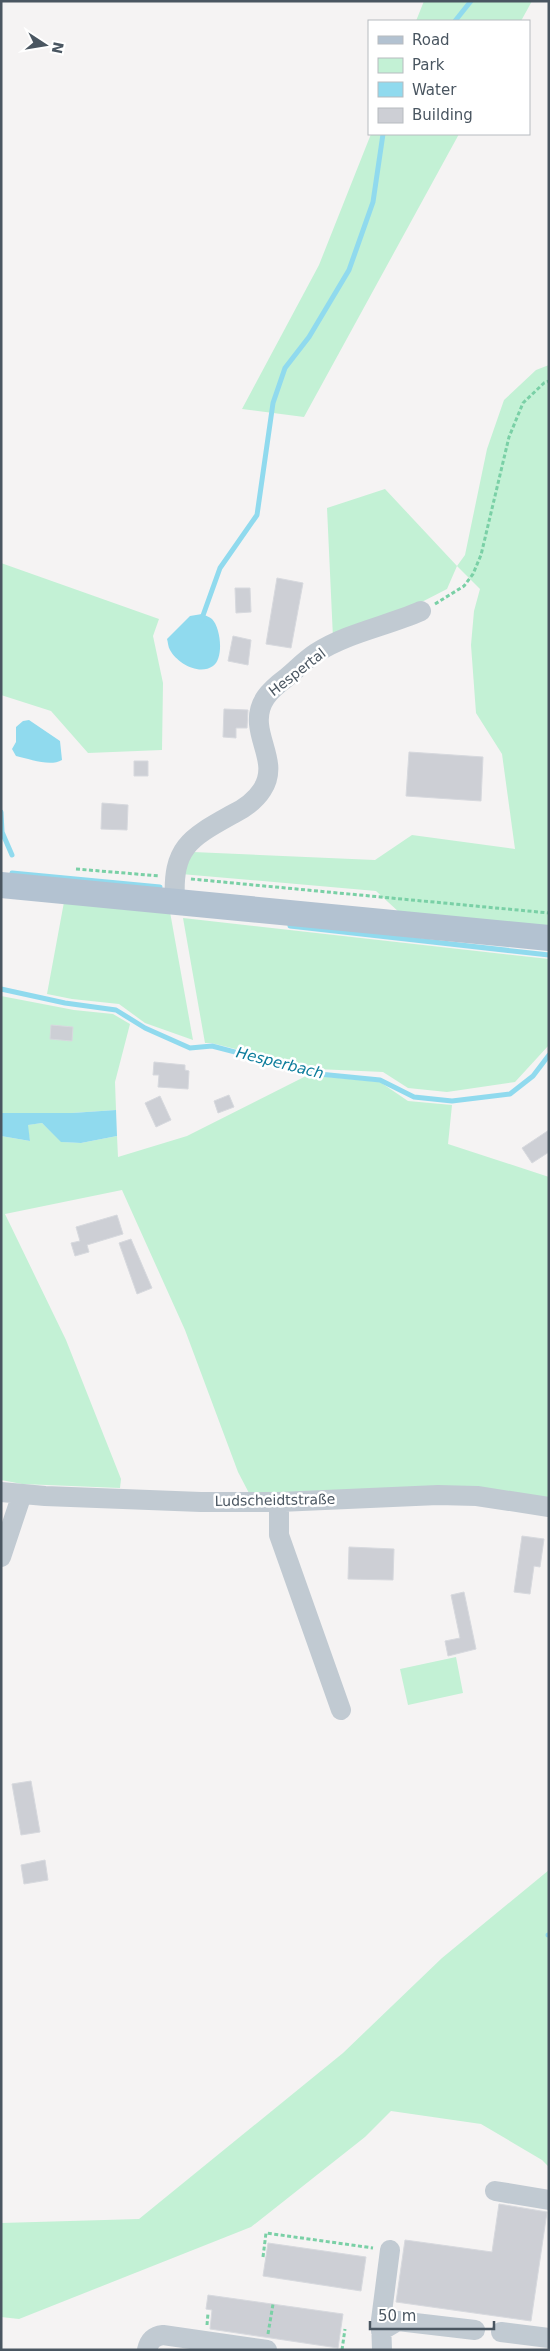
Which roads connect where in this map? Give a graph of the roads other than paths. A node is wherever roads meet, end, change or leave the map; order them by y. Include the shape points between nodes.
1 (421, 611) road end
2 (1, 885) edge
3 (174, 889) junction
4 (549, 938) edge
5 (1, 1492) edge
6 (22, 1494) junction
7 (280, 1502) junction
8 (549, 1507) edge
9 (1, 1557) edge
10 (341, 1710) dead end
11 (494, 2190) dead end
12 (549, 2200) edge
13 (390, 2250) road end
14 (475, 2330) dead end
15 (501, 2332) dead end
16 (549, 2338) edge
17 (382, 2340) edge
18 (147, 2350) edge
19 (266, 2350) edge

1 - 3 street, Hespertal via 316,653 266,695 260,705 258,724 269,762 268,777 262,790 249,806 201,832 178,860
2 - 3 main road
3 - 4 main road
5 - 6 street, Ludscheidtstraße
6 - 7 street, Ludscheidtstraße via 191,1502
6 - 9 street
7 - 8 street, Ludscheidtstraße via 438,1495 477,1496
7 - 10 street via 279,1535
11 - 12 street
13 - 17 street via 381,2320
14 - 17 street via 398,2321
15 - 16 street
18 - 19 street via 150,2341 163,2334

